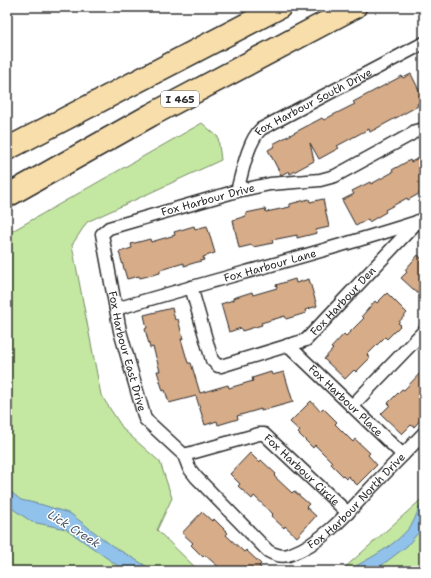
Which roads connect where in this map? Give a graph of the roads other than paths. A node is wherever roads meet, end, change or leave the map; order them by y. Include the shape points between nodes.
1 (280, 7) edge
2 (355, 7) edge
3 (424, 43) edge
4 (424, 129) edge
5 (7, 149) edge
6 (237, 191) junction
7 (7, 196) edge
8 (421, 220) edge
9 (102, 234) joint
10 (191, 287) junction
11 (116, 310) junction
12 (424, 331) edge
13 (288, 345) junction
14 (352, 406) junction
15 (424, 432) edge
16 (403, 454) junction
17 (184, 455) junction
18 (348, 513) junction
19 (279, 556) joint

1 - 5 highway
2 - 7 highway, I 465 via 151,115
3 - 6 street, Fox Harbour South Drive via 261,129 252,140
4 - 6 street, Fox Harbour Drive via 415,131 335,176
6 - 9 street, Fox Harbour Drive via 109,228
8 - 10 street, Fox Harbour Lane via 360,240
8 - 13 street, Fox Harbour Den via 306,340
9 - 11 street, Fox Harbour East Drive
10 - 11 street, Fox Harbour Lane
10 - 13 street, Fox Harbour Den via 212,360 218,366
11 - 17 street, Fox Harbour East Drive via 145,419
12 - 14 street
13 - 14 street, Fox Harbour Place
14 - 16 street, Fox Harbour Place
15 - 16 street, Fox Harbour North Drive
16 - 18 street, Fox Harbour North Drive
17 - 18 street, Fox Harbour Circle via 264,434
17 - 19 street, Fox Harbour East Drive via 189,468 199,481 268,551
18 - 19 street, Fox Harbour North Drive via 313,543 292,554

